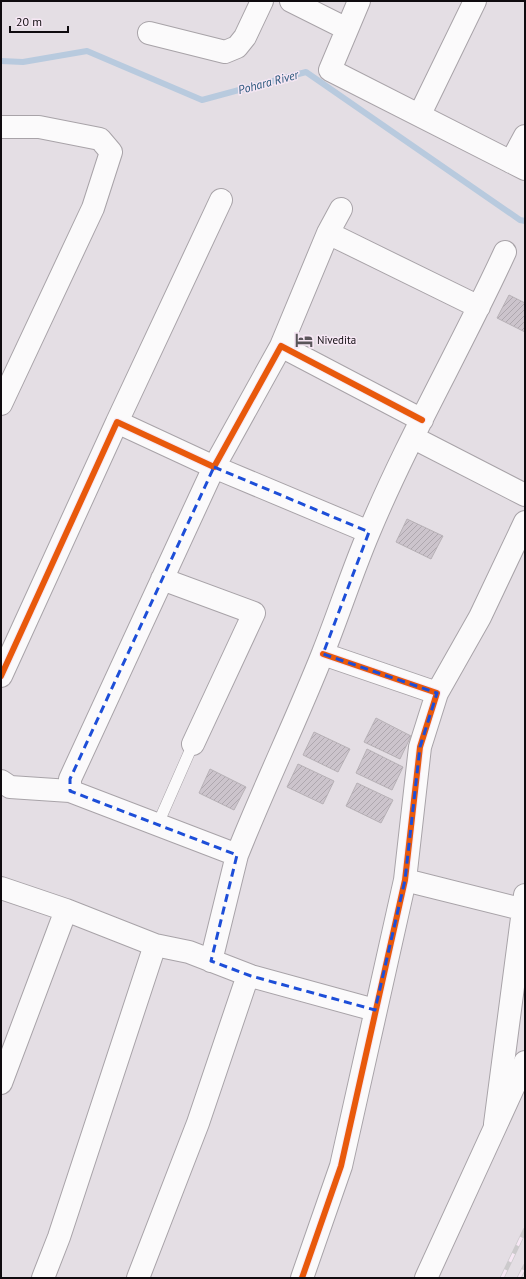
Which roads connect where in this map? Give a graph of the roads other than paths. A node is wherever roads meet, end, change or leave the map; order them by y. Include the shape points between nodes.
1 (262, 1) edge
2 (291, 1) edge
3 (359, 1) edge
4 (475, 1) edge
5 (347, 29) junction
6 (149, 33) dead end
7 (420, 114) junction
8 (1, 127) edge
9 (525, 136) edge
10 (518, 166) edge
11 (221, 200) dead end
12 (341, 209) dead end
13 (328, 233) junction
14 (506, 252) dead end
15 (480, 307) junction
16 (281, 346) junction
17 (1, 404) edge
18 (117, 422) junction
19 (418, 429) junction
20 (214, 468) junction
21 (525, 495) edge
22 (524, 526) edge
23 (369, 532) junction
24 (162, 579) junction
25 (323, 654) junction
26 (1, 676) edge
27 (437, 693) junction
28 (193, 744) joint
29 (1, 781) edge
30 (70, 791) junction
31 (157, 826) junction
32 (237, 855) junction
33 (405, 880) junction
34 (1, 888) edge
35 (524, 905) edge
36 (66, 910) junction
37 (155, 945) junction
38 (211, 961) junction
39 (248, 975) junction
40 (375, 1010) junction
41 (525, 1062) edge
42 (1, 1083) edge
43 (494, 1131) junction
44 (43, 1278) edge
45 (138, 1278) edge
46 (302, 1278) edge
47 (426, 1278) edge

1 - 6 street via 245,37 237,47 225,52
2 - 5 street
3 - 5 street
4 - 7 street
5 - 7 street via 330,70
7 - 10 street
8 - 17 street via 39,127 100,139 111,152 93,208
9 - 10 street
11 - 18 street
12 - 13 street
13 - 15 street
13 - 16 street
14 - 15 street
15 - 19 street
16 - 19 street
16 - 20 street
18 - 20 street
18 - 26 street
19 - 21 street
19 - 23 street
20 - 23 street
20 - 24 street
22 - 27 street via 480,617
23 - 25 street
24 - 28 street via 254,613
24 - 30 street via 70,779
25 - 27 street
25 - 32 street
27 - 33 street via 420,747
28 - 31 lane
29 - 30 street via 10,787
30 - 31 street
31 - 32 street
32 - 38 street
33 - 35 street
33 - 40 street
34 - 36 street
35 - 43 street
36 - 37 street
36 - 42 street
37 - 38 street via 189,952
37 - 44 street via 59,1237
38 - 39 street
39 - 40 street
39 - 45 street via 198,1123
40 - 46 street via 341,1166
41 - 43 street
43 - 47 street

